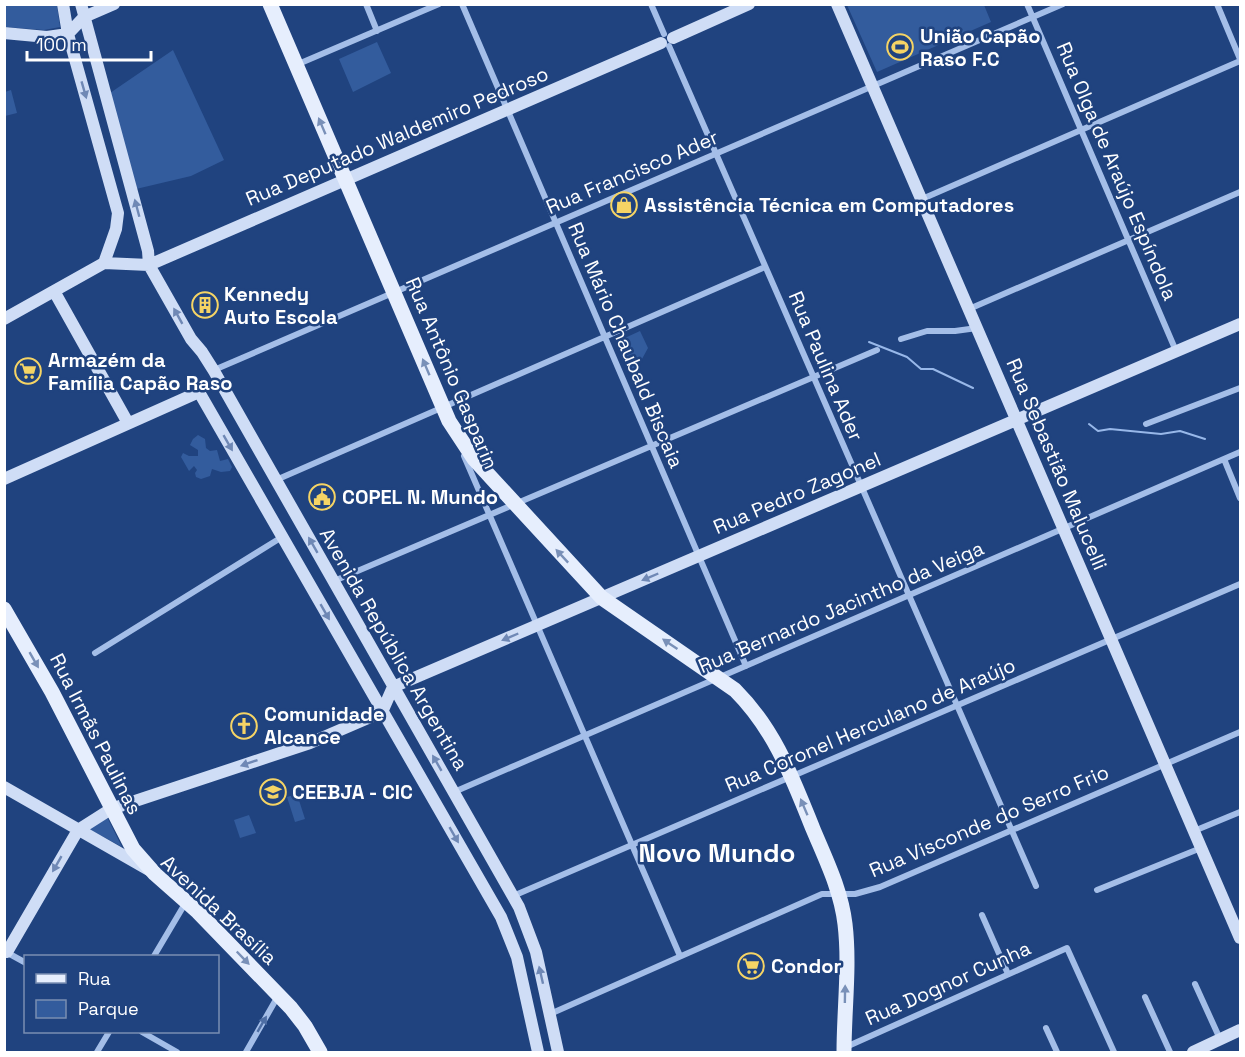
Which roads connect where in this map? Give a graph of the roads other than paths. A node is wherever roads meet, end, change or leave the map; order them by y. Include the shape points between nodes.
1 (63, 4) edge
2 (81, 4) edge
3 (114, 4) edge
4 (270, 4) edge
5 (366, 4) edge
6 (439, 4) edge
7 (462, 4) edge
8 (651, 4) edge
9 (749, 4) edge
10 (837, 4) edge
11 (1027, 4) edge
12 (1063, 4) edge
13 (1217, 4) edge
14 (84, 17) junction
15 (1032, 18) junction
16 (377, 31) junction
17 (4, 33) edge
18 (68, 34) junction
19 (667, 40) junction
20 (1240, 60) edge
21 (296, 65) junction
22 (872, 87) junction
23 (507, 109) junction
24 (1081, 130) junction
25 (716, 154) junction
26 (345, 180) junction
27 (1240, 192) edge
28 (921, 200) junction
29 (556, 223) junction
30 (1129, 240) junction
31 (104, 263) junction
32 (149, 265) junction
33 (765, 267) junction
34 (54, 291) junction
35 (394, 293) junction
36 (968, 309) junction
37 (4, 319) edge
38 (1240, 324) edge
39 (977, 328) junction
40 (605, 337) junction
41 (902, 339) dead end
42 (877, 350) dead end
43 (1176, 351) junction
44 (214, 370) junction
45 (813, 377) junction
46 (1240, 388) edge
47 (199, 392) junction
48 (446, 414) junction
49 (1016, 420) junction
50 (128, 423) junction
51 (1146, 424) dead end
52 (651, 446) junction
53 (1240, 452) edge
54 (1224, 459) junction
55 (4, 479) edge
56 (276, 480) junction
57 (861, 487) junction
58 (1240, 498) edge
59 (514, 504) junction
60 (490, 514) junction
61 (1063, 529) junction
62 (282, 537) junction
63 (699, 556) junction
64 (333, 581) junction
65 (1240, 584) edge
66 (908, 596) junction
67 (602, 598) junction
68 (4, 609) edge
69 (537, 625) junction
70 (1111, 639) junction
71 (95, 653) dead end
72 (746, 666) junction
73 (719, 678) junction
74 (393, 687) junction
75 (956, 706) junction
76 (382, 712) junction
77 (1240, 732) edge
78 (585, 735) junction
79 (1165, 764) junction
80 (791, 777) junction
81 (4, 787) edge
82 (454, 792) junction
83 (111, 809) junction
84 (1240, 812) edge
85 (78, 830) junction
86 (1010, 831) junction
87 (1194, 831) junction
88 (632, 845) junction
89 (1201, 848) junction
90 (155, 874) junction
91 (1036, 886) dead end
92 (1097, 890) dead end
93 (839, 894) junction
94 (513, 896) junction
95 (186, 901) junction
96 (982, 915) dead end
97 (1240, 939) edge
98 (5, 953) edge
99 (155, 955) edge
100 (680, 956) junction
101 (24, 962) edge
102 (1008, 974) junction
103 (1195, 984) dead end
104 (279, 995) junction
105 (1145, 997) dead end
106 (550, 1014) junction
107 (1046, 1028) dead end
108 (1240, 1030) edge
109 (108, 1033) edge
110 (144, 1033) edge
111 (1220, 1040) junction
112 (844, 1050) edge
113 (97, 1053) edge
114 (177, 1053) edge
115 (246, 1053) edge
116 (320, 1053) edge
117 (538, 1053) edge
118 (558, 1053) edge
119 (1057, 1053) edge
120 (1114, 1053) edge
121 (1170, 1053) edge
122 (1194, 1053) edge

1 - 18 street
2 - 14 street, Avenida República Argentina
3 - 14 street
4 - 21 main road, Rua Antônio Gasparin
5 - 16 street
6 - 16 street
7 - 23 street, Rua Mário Chaubald Biscaia
8 - 19 street, Rua Paulina Ader
9 - 19 street, Rua Deputado Waldemiro Pedroso
10 - 22 street, Rua Sebastião Malucelli
11 - 15 street, Rua Olga de Araújo Espíndola
12 - 15 street, Rua Francisco Ader
13 - 20 street
14 - 18 street
32 -> 14 street, Avenida República Argentina
15 - 22 street, Rua Francisco Ader
15 - 24 street, Rua Olga de Araújo Espíndola
16 - 21 street
17 - 18 street via 47,37
18 -> 31 street via 118,213
19 - 23 street, Rua Deputado Waldemiro Pedroso
19 - 25 street, Rua Paulina Ader
20 - 24 street
26 -> 21 main road, Rua Antônio Gasparin
22 - 25 street, Rua Francisco Ader
22 - 28 street, Rua Sebastião Malucelli
23 - 26 street, Rua Deputado Waldemiro Pedroso
23 - 29 street, Rua Mário Chaubald Biscaia
24 - 28 street
24 - 30 street, Rua Olga de Araújo Espíndola
25 - 29 street, Rua Francisco Ader
25 - 33 street, Rua Paulina Ader
26 - 32 street, Rua Deputado Waldemiro Pedroso
26 - 35 main road, Rua Antônio Gasparin
27 - 30 street
28 - 36 street, Rua Sebastião Malucelli
29 - 35 street, Rua Francisco Ader
29 - 40 street, Rua Mário Chaubald Biscaia
30 - 36 street
30 - 43 street, Rua Olga de Araújo Espíndola
31 - 32 street
31 - 34 street
44 -> 32 street, Avenida República Argentina via 191,339
33 - 40 street
33 - 45 street, Rua Paulina Ader
34 - 37 street
34 - 50 street
35 - 44 street, Rua Francisco Ader
48 -> 35 main road, Rua Antônio Gasparin
36 - 39 street, Rua Sebastião Malucelli
38 - 43 street, Rua Pedro Zagonel
39 - 41 street via 927,331
39 - 49 street, Rua Sebastião Malucelli
40 - 48 street
40 - 52 street, Rua Mário Chaubald Biscaia
42 - 45 street
43 - 49 street, Rua Pedro Zagonel
44 - 47 street
44 - 56 street, Avenida República Argentina
45 - 52 street
45 - 57 street, Rua Paulina Ader
46 - 51 street
47 - 50 street
47 -> 62 street, Avenida República Argentina
48 - 56 street
48 - 59 main road via 474,459
48 - 60 street, Rua Antônio Gasparin
49 - 57 street, Rua Pedro Zagonel
49 - 61 street, Rua Sebastião Malucelli
50 - 55 street
52 - 59 street
52 - 63 street, Rua Mário Chaubald Biscaia
53 - 54 street, Rua Bernardo Jacintho da Veiga
54 - 58 street
54 - 61 street, Rua Bernardo Jacintho da Veiga
64 -> 56 street, Avenida República Argentina
57 - 63 street, Rua Pedro Zagonel
57 - 66 street, Rua Paulina Ader
59 - 60 street
67 -> 59 main road
60 - 64 street
60 - 69 street, Rua Antônio Gasparin
61 - 66 street, Rua Bernardo Jacintho da Veiga
61 - 70 street, Rua Sebastião Malucelli
62 - 71 street
62 -> 76 street, Avenida República Argentina
63 -> 67 street, Rua Pedro Zagonel
63 - 72 street, Rua Mário Chaubald Biscaia
64 - 74 street, Avenida República Argentina
65 - 70 street, Rua Coronel Herculano de Araújo
66 - 72 street, Rua Bernardo Jacintho da Veiga
66 - 75 street, Rua Paulina Ader
67 - 69 street, Rua Pedro Zagonel
73 -> 67 main road
68 -> 83 main road, Rua Irmãs Paulinas via 52,692
69 -> 74 street, Rua Pedro Zagonel
69 - 78 street, Rua Antônio Gasparin
70 - 75 street, Rua Coronel Herculano de Araújo
70 - 79 street, Rua Sebastião Malucelli
72 - 73 street, Rua Bernardo Jacintho da Veiga
73 - 78 street, Rua Bernardo Jacintho da Veiga
73 - 80 main road via 761,720
74 - 76 street
82 -> 74 street, Avenida República Argentina
75 - 80 street, Rua Coronel Herculano de Araújo
75 - 86 street, Rua Paulina Ader
76 -> 83 street via 310,743
76 -> 117 street, Avenida República Argentina via 510,937
77 - 79 street, Rua Visconde do Serro Frio
78 - 82 street, Rua Bernardo Jacintho da Veiga
78 - 88 street, Rua Antônio Gasparin
79 - 86 street, Rua Visconde do Serro Frio
79 - 87 street, Rua Sebastião Malucelli
80 - 88 street, Rua Coronel Herculano de Araújo
93 -> 80 main road
81 - 85 street, Avenida Brasília
82 - 94 street, Avenida República Argentina
83 - 85 street
83 - 90 main road, Rua Irmãs Paulinas via 134,849
84 - 87 street
85 - 90 street, Avenida Brasília
85 -> 98 street
86 - 91 street, Rua Paulina Ader
86 - 93 street, Rua Visconde do Serro Frio via 880,887
87 - 89 street, Rua Sebastião Malucelli
88 - 94 street, Rua Coronel Herculano de Araújo
88 - 100 street, Rua Antônio Gasparin
89 - 92 street
89 - 97 street, Rua Sebastião Malucelli
90 - 95 main road, Avenida Brasília
93 - 100 street, Rua Visconde do Serro Frio via 822,894
112 -> 93 main road via 846,941
106 -> 94 street, Avenida República Argentina via 531,937
95 - 99 street
95 -> 104 main road, Avenida Brasília
96 - 102 street
98 - 101 street
100 - 106 street, Rua Visconde do Serro Frio
102 - 112 street, Rua Dognor Cunha
102 - 120 street, Rua Dognor Cunha via 1067,948
103 - 111 street
115 -> 104 street
104 - 116 main road, Avenida Brasília via 298,1016
105 - 121 street
106 - 118 street, Avenida República Argentina
107 - 119 street
108 - 111 street
109 - 113 street
110 - 114 street
111 - 122 street

